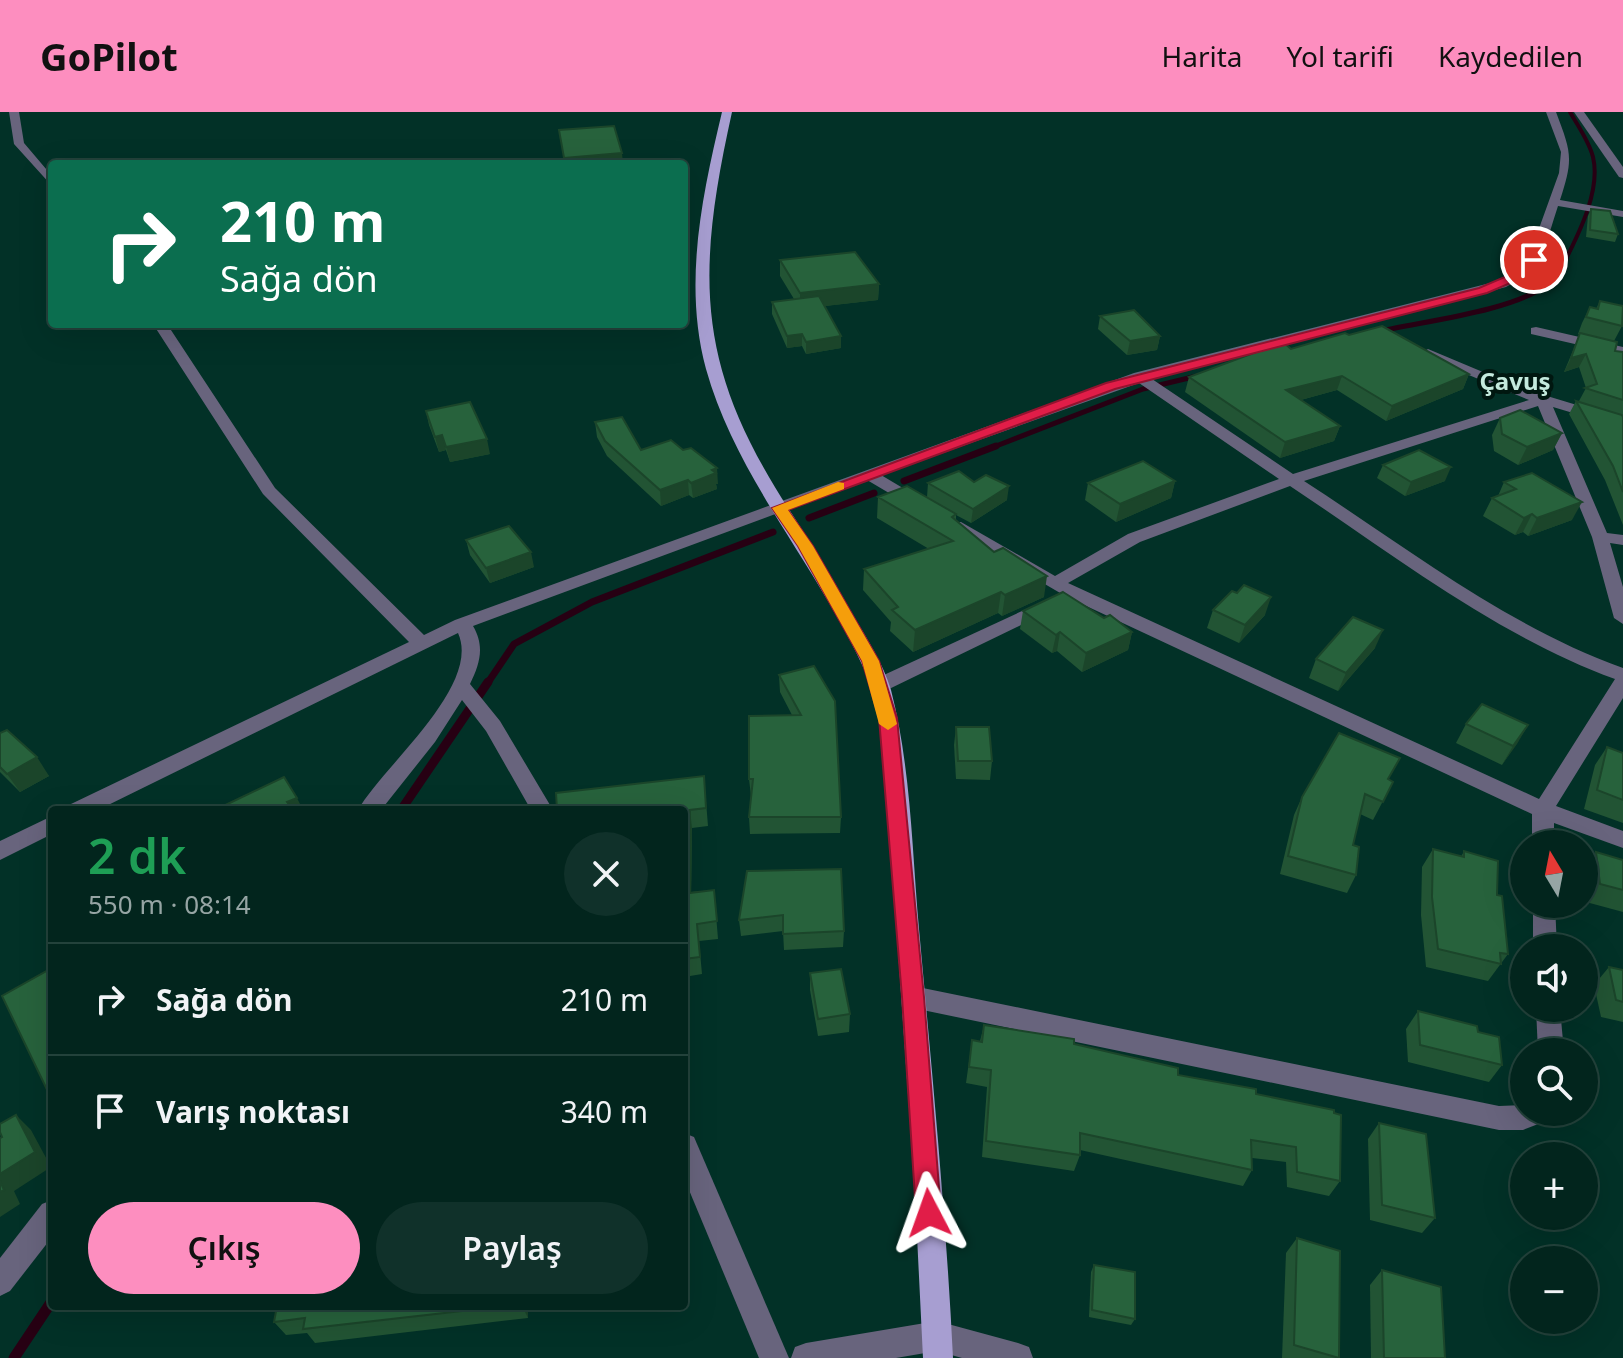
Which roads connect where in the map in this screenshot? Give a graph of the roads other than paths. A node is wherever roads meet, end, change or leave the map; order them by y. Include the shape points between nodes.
1 (14, 112) edge
2 (727, 112) edge
3 (1551, 112) edge
4 (1579, 112) edge
5 (1623, 175) edge
6 (48, 178) edge
7 (1555, 202) junction
8 (1623, 214) edge
9 (163, 328) edge
10 (1536, 331) dead end
11 (1410, 345) edge
12 (1623, 351) edge
13 (1143, 379) junction
14 (1543, 400) junction
15 (1623, 424) edge
16 (869, 475) junction
17 (1291, 480) junction
18 (780, 508) junction
19 (1600, 537) junction
20 (1623, 540) edge
21 (1055, 583) junction
22 (1073, 593) junction
23 (1623, 618) edge
24 (461, 624) junction
25 (420, 642) junction
26 (1623, 675) edge
27 (1623, 682) edge
28 (880, 685) junction
29 (466, 691) junction
30 (87, 806) edge
31 (372, 806) edge
32 (540, 806) edge
33 (1543, 810) junction
34 (48, 826) edge
35 (1543, 830) edge
36 (1623, 840) edge
37 (0, 851) edge
38 (913, 997) junction
39 (1510, 1118) edge
40 (688, 1155) edge
41 (48, 1219) edge
42 (0, 1281) edge
43 (938, 1347) edge
44 (774, 1358) edge
45 (806, 1358) edge
46 (1018, 1358) edge

1 - 6 street via 19,144
2 - 18 main road via 702,243 702,323 729,420
3 - 7 street via 1567,163
4 - 5 street
7 - 8 street
7 - 13 street via 1534,260 1516,277 1370,324
9 - 25 street via 269,491
10 - 12 street
11 - 14 street
13 - 16 street
13 - 17 street
14 - 15 street
14 - 17 street
14 - 19 street
16 - 18 street
16 - 21 street
17 - 21 street via 1134,538
17 - 26 street via 1546,642 1594,667
18 - 24 street
18 - 28 main road via 864,648
19 - 20 street
19 - 23 street
21 - 22 street
22 - 28 street
22 - 33 street
24 - 25 street
24 - 29 street via 472,647
25 - 30 street
27 - 33 street
28 - 38 main road via 891,748
29 - 31 street
29 - 32 street
33 - 35 street
33 - 36 street
34 - 37 street
38 - 39 street
38 - 43 main road
40 - 44 street
41 - 42 street
43 - 45 street
43 - 46 street

